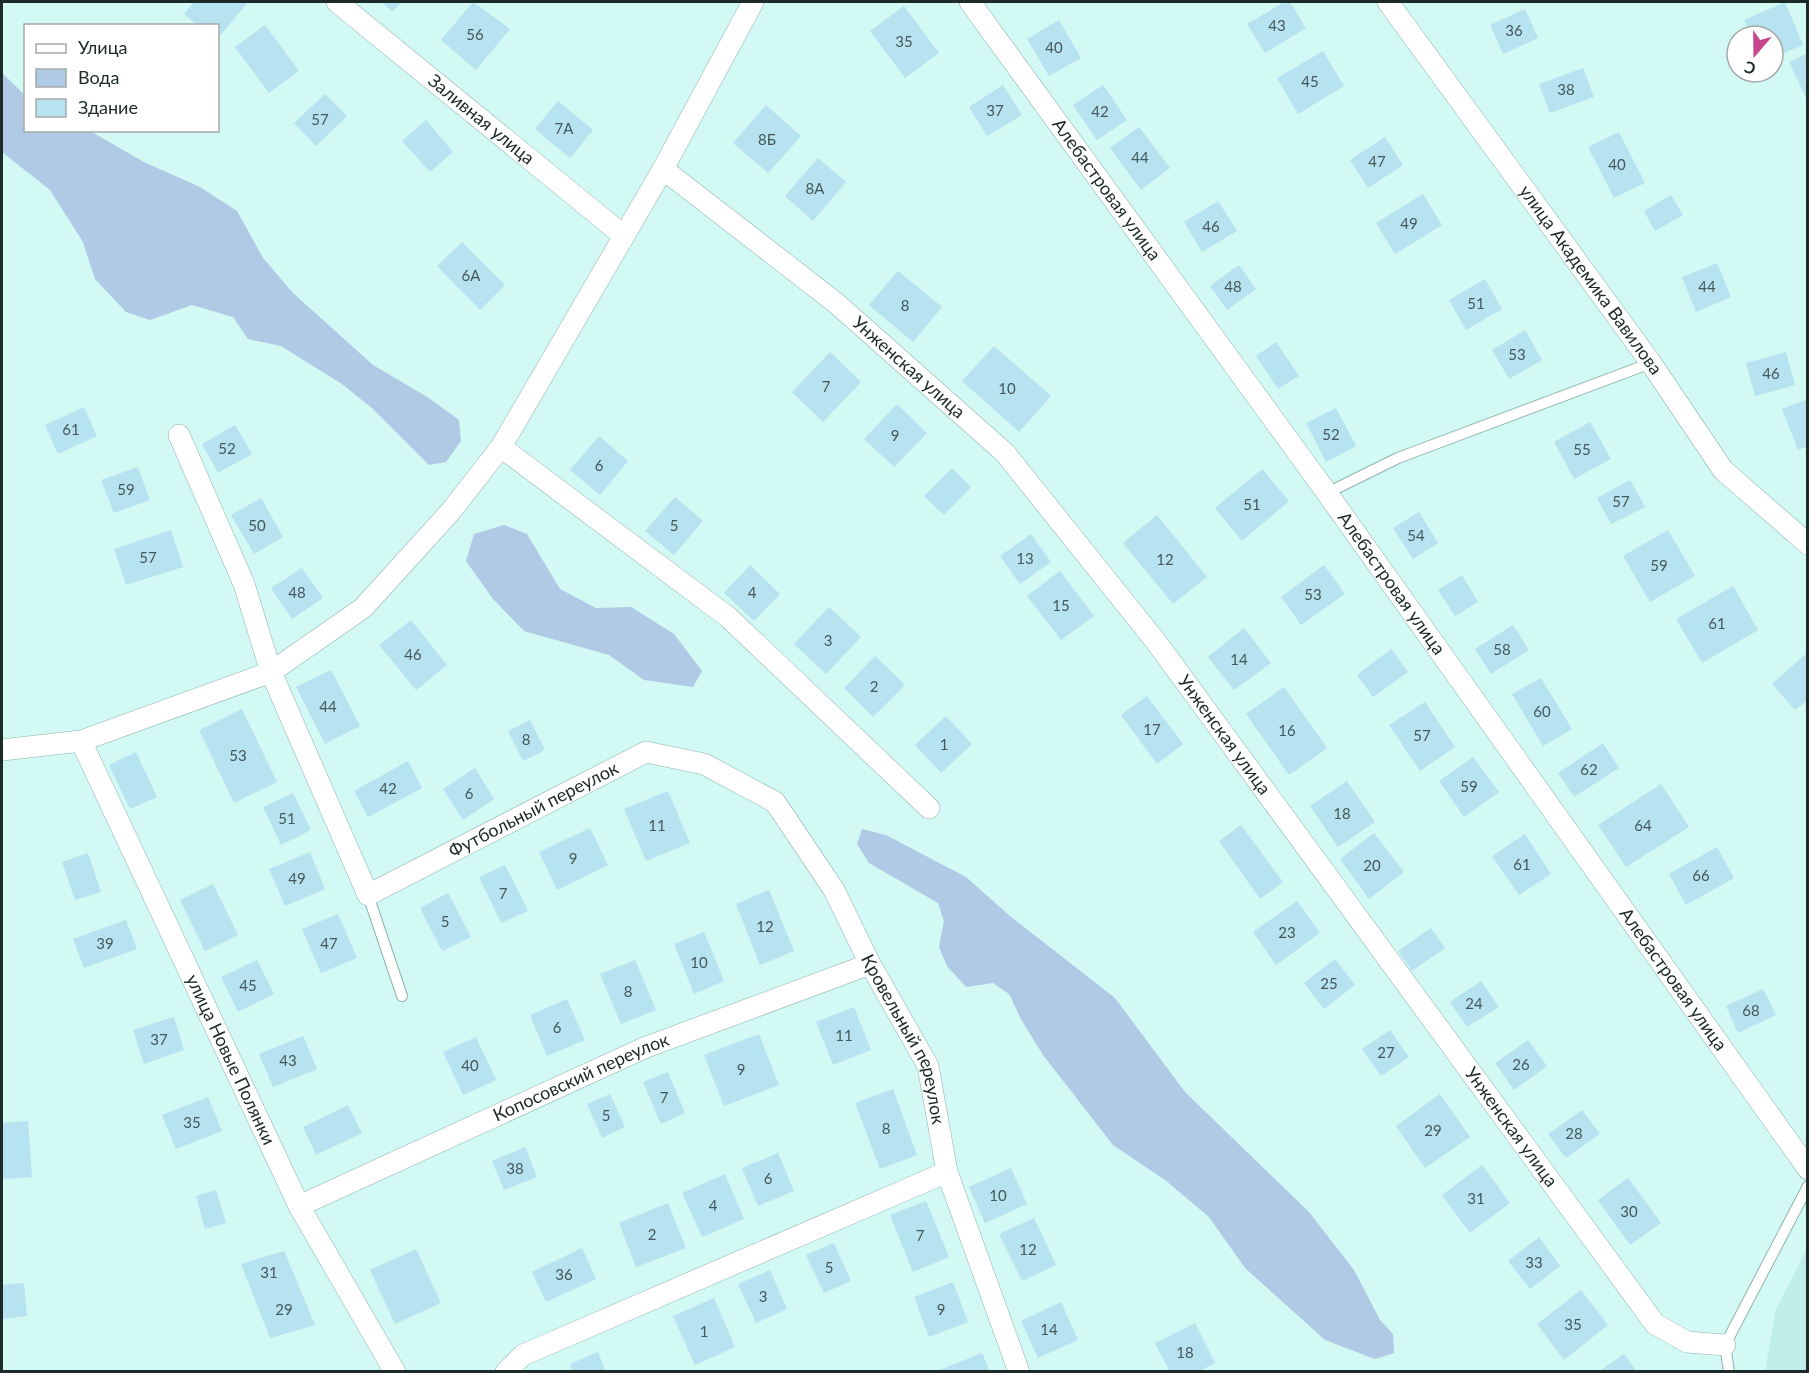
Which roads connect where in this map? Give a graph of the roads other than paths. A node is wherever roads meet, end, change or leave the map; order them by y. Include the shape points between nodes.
1 (337, 2) edge
2 (753, 2) edge
3 (970, 2) edge
4 (1388, 2) edge
5 (663, 169) junction
6 (624, 236) junction
7 (1651, 363) junction
8 (179, 435) dead end
9 (501, 447) junction
10 (1327, 493) junction
11 (1808, 544) edge
12 (271, 672) junction
13 (81, 741) junction
14 (2, 750) edge
15 (704, 764) joint
16 (929, 808) dead end
17 (368, 895) junction
18 (870, 964) junction
19 (402, 996) dead end
20 (1808, 1169) edge
21 (947, 1172) junction
22 (1808, 1186) edge
23 (299, 1206) junction
24 (1725, 1345) junction
25 (395, 1371) edge
26 (506, 1371) edge
27 (1018, 1371) edge
28 (1730, 1371) edge

1 - 6 street, Заливная улица
2 - 5 street
3 - 10 street, Алебастровая улица
4 - 7 street, улица Академика Вавилова
5 - 6 street
5 - 24 street, Унженская улица via 836,303 1005,453 1157,643 1655,1324 1687,1342
6 - 9 street
7 - 10 lane via 1398,458
7 - 11 street, улица Академика Вавилова via 1724,470
8 - 12 street via 244,584
9 - 12 street via 451,512 363,608
9 - 16 street via 728,617
10 - 20 street, Алебастровая улица
12 - 13 street
12 - 17 street
13 - 14 street
13 - 23 street, улица Новые Полянки
15 - 17 street, Футбольный переулок via 646,752
15 - 18 street, Кровельный переулок via 775,802 834,890
17 - 19 lane
18 - 21 street, Кровельный переулок via 928,1066
18 - 23 street, Копосовский переулок via 644,1048
21 - 26 street via 524,1355
21 - 27 street, Кровельный переулок
22 - 24 lane
23 - 25 street, улица Новые Полянки
24 - 28 lane

